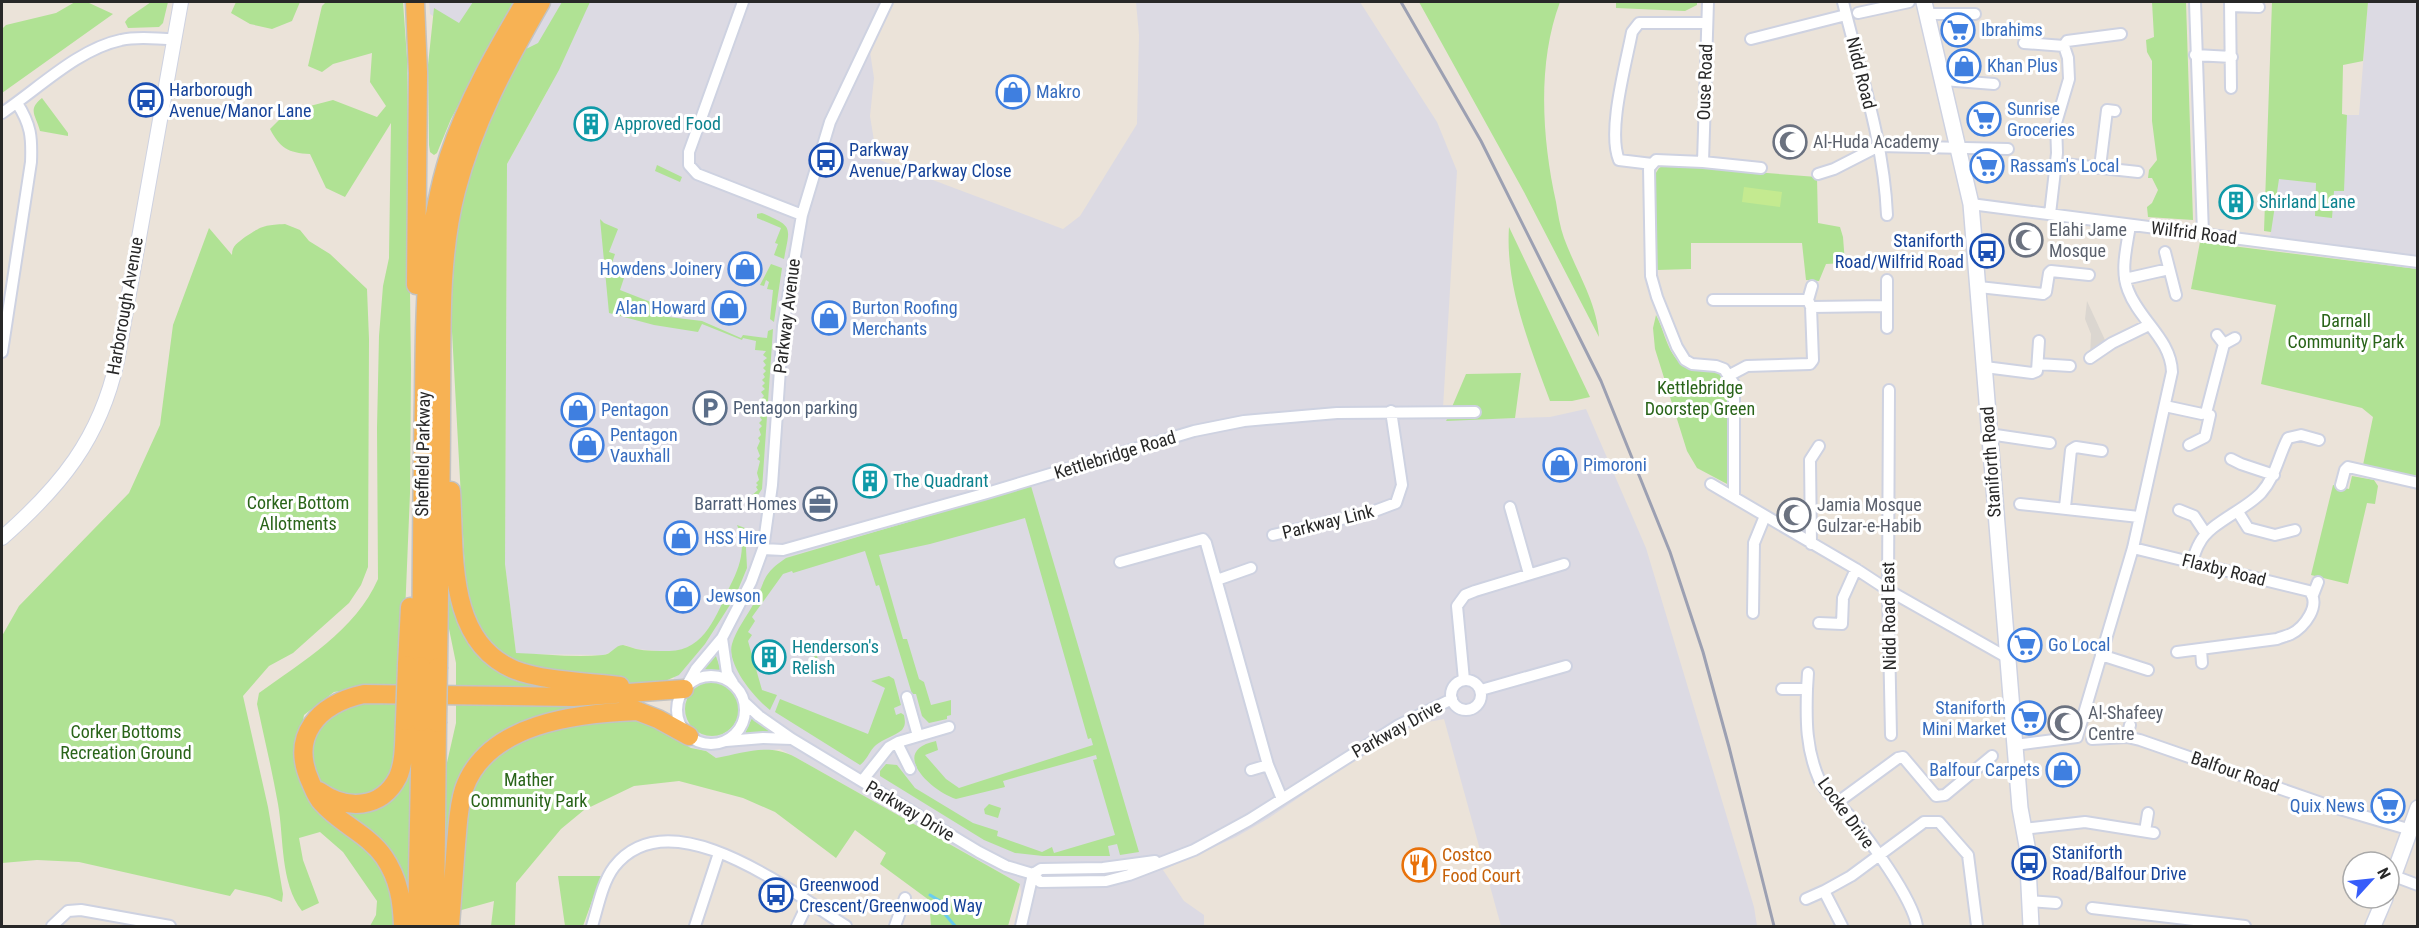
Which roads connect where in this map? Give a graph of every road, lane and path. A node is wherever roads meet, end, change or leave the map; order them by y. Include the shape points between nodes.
1 (181, 2) edge
2 (415, 2) edge
3 (525, 2) edge
4 (541, 2) edge
5 (744, 2) edge
6 (887, 2) edge
7 (1708, 2) edge
8 (1843, 2) edge
9 (1909, 2) edge
10 (2195, 2) edge
11 (2230, 4) edge
12 (2259, 7) dead end
13 (1926, 8) edge
14 (1858, 13) dead end
15 (1975, 14) dead end
16 (1846, 15) junction
17 (1707, 23) junction
18 (2121, 34) dead end
19 (173, 39) junction
20 (1751, 39) dead end
21 (2032, 40) dead end
22 (2064, 46) junction
23 (2195, 55) junction
24 (2232, 57) junction
25 (1943, 80) junction
26 (1994, 84) dead end
27 (2231, 88) dead end
28 (16, 103) junction
29 (2115, 111) dead end
30 (2, 113) edge
31 (1879, 146) junction
32 (1959, 149) junction
33 (2008, 149) dead end
34 (1703, 162) junction
35 (2055, 163) junction
36 (1652, 164) junction
37 (2100, 167) junction
38 (1761, 168) dead end
39 (2138, 172) dead end
40 (1818, 174) dead end
41 (1971, 204) junction
42 (2050, 214) junction
43 (802, 215) junction
44 (1887, 215) dead end
45 (2130, 225) junction
46 (2203, 234) junction
47 (2165, 252) dead end
48 (2418, 262) edge
49 (2169, 269) junction
50 (2089, 275) dead end
51 (2125, 279) junction
52 (1887, 280) dead end
53 (1812, 286) dead end
54 (1979, 287) junction
55 (2176, 295) dead end
56 (1713, 300) dead end
57 (1810, 304) junction
58 (1886, 306) junction
59 (2149, 325) junction
60 (1887, 328) dead end
61 (2217, 335) dead end
62 (2235, 338) dead end
63 (2039, 341) dead end
64 (2224, 344) junction
65 (2, 352) edge
66 (2090, 358) dead end
67 (2038, 364) junction
68 (2070, 366) dead end
69 (1985, 368) junction
70 (1730, 375) junction
71 (424, 385) junction
72 (1889, 390) dead end
73 (441, 394) junction
74 (2165, 406) junction
75 (1391, 411) junction
76 (1475, 412) dead end
77 (2211, 415) junction
78 (1989, 434) junction
79 (2319, 440) dead end
80 (2050, 443) dead end
81 (2188, 445) dead end
82 (1819, 446) dead end
83 (2102, 451) dead end
84 (2231, 459) dead end
85 (2274, 475) junction
86 (2418, 483) edge
87 (1711, 484) dead end
88 (2341, 485) dead end
89 (1734, 497) junction
90 (2020, 504) dead end
91 (1510, 507) dead end
92 (2065, 507) junction
93 (2179, 510) dead end
94 (2238, 512) junction
95 (1766, 516) junction
96 (2139, 517) junction
97 (2295, 530) dead end
98 (2206, 534) junction
99 (1273, 535) dead end
100 (2, 538) edge
101 (1811, 544) junction
102 (2133, 548) junction
103 (763, 549) junction
104 (1120, 562) dead end
105 (2193, 562) junction
106 (1564, 564) dead end
107 (1251, 568) dead end
108 (1856, 569) junction
109 (1529, 574) junction
110 (1217, 580) junction
111 (2318, 582) dead end
112 (1888, 590) junction
113 (2313, 595) junction
114 (1753, 614) dead end
115 (1819, 623) dead end
116 (722, 638) junction
117 (2200, 650) junction
118 (2177, 652) dead end
119 (2101, 655) junction
120 (2008, 658) junction
121 (2202, 663) dead end
122 (422, 666) junction
123 (1566, 666) dead end
124 (2148, 670) dead end
125 (1808, 673) dead end
126 (1464, 680) junction
127 (733, 683) junction
128 (686, 687) junction
129 (1782, 689) dead end
130 (1807, 689) junction
131 (1481, 690) junction
132 (652, 692) junction
133 (573, 697) junction
134 (907, 697) dead end
135 (1452, 699) junction
136 (745, 703) junction
137 (638, 711) junction
138 (421, 722) junction
139 (2130, 725) dead end
140 (949, 727) dead end
141 (1891, 735) dead end
142 (689, 736) junction
143 (918, 736) junction
144 (2127, 737) junction
145 (792, 739) junction
146 (2092, 739) dead end
147 (725, 741) junction
148 (897, 743) junction
149 (2015, 745) junction
150 (1992, 756) dead end
151 (1268, 765) junction
152 (910, 769) dead end
153 (1251, 770) dead end
154 (862, 781) junction
155 (313, 787) junction
156 (1282, 799) junction
157 (1838, 802) junction
158 (2418, 808) edge
159 (2148, 813) dead end
160 (2023, 829) junction
161 (2411, 830) junction
162 (719, 853) junction
163 (1878, 856) junction
164 (2401, 857) edge
165 (1033, 874) junction
166 (2401, 883) edge
167 (2418, 885) edge
168 (1824, 891) junction
169 (905, 898) dead end
170 (1806, 899) dead end
171 (2029, 901) junction
172 (808, 903) junction
173 (2056, 903) dead end
174 (2092, 908) dead end
175 (2380, 910) edge
176 (52, 927) edge
177 (170, 927) edge
178 (403, 927) edge
179 (417, 927) edge
180 (435, 927) edge
181 (450, 927) edge
182 (592, 927) edge
183 (695, 927) edge
184 (797, 927) edge
185 (846, 927) edge
186 (895, 927) edge
187 (1021, 927) edge
188 (1842, 927) edge
189 (1917, 927) edge
190 (1977, 927) edge
191 (2031, 927) edge
192 (2245, 927) edge
193 (2373, 927) edge

1 - 19 street, Harborough Avenue
2 - 71 highway via 415,325
3 - 71 highway, Sheffield Parkway via 464,118 440,189 426,291
4 - 73 highway, Sheffield Parkway via 496,81 456,193 444,279
5 - 43 street via 689,152 689,165 697,174
6 - 43 street, Parkway Avenue via 830,122
7 - 17 street, Ouse Road
8 - 16 street, Nidd Road
9 - 14 street
10 - 23 street
11 - 12 street
11 - 24 street
13 - 15 street
13 - 25 main road, Staniforth Road
16 - 20 street
16 - 31 street, Nidd Road
17 - 34 street, Ouse Road
17 - 36 street via 1639,23 1632,32 1618,106 1615,150 1619,160
18 - 22 street via 2067,41
19 - 28 street via 134,38 107,43 84,54
19 - 100 street, Harborough Avenue via 117,361 108,393 85,444 58,483
21 - 22 street
22 - 35 street via 2069,79 2056,123
23 - 24 street
23 - 46 street
24 - 27 street
25 - 26 street
25 - 32 main road, Staniforth Road
28 - 30 street
28 - 65 street via 29,124 31,162
29 - 37 street via 2107,110
31 - 32 street
31 - 40 street
31 - 44 street, Nidd Road
32 - 33 street
32 - 41 main road, Staniforth Road
34 - 36 street via 1656,160
34 - 38 street
35 - 37 street
35 - 42 street
36 - 70 street via 1651,276 1657,297 1685,360 1716,366
37 - 39 street
41 - 42 street, Wilfrid Road
41 - 54 main road, Staniforth Road
42 - 45 street, Wilfrid Road
43 - 103 street, Parkway Avenue via 783,326 772,485
45 - 46 street, Wilfrid Road
45 - 51 street
46 - 48 street, Wilfrid Road
47 - 49 street
49 - 51 street
49 - 55 street
50 - 54 street via 2051,272 2043,294
51 - 59 street via 2136,307
52 - 58 street
53 - 57 street
54 - 69 main road, Staniforth Road
56 - 57 street
57 - 58 street
57 - 70 street via 1810,370 1747,366
58 - 60 street
59 - 66 street
59 - 74 street via 2172,358
61 - 64 street
62 - 64 street
63 - 67 street
64 - 77 street
67 - 68 street
67 - 69 street via 2032,373
69 - 78 main road, Staniforth Road
70 - 89 street via 1734,384
71 - 122 highway, Sheffield Parkway
72 - 112 street, Nidd Road East
73 - 122 highway, Sheffield Parkway
73 - 132 highway via 449,442 456,578 465,618 477,641 515,670
74 - 77 street
74 - 96 street
75 - 76 street, Kettlebridge Road
75 - 99 street, Parkway Link via 1402,485 1396,503
75 - 103 street, Kettlebridge Road via 1244,421 1194,431 783,550
77 - 81 street via 2205,437
78 - 80 street
78 - 120 main road, Staniforth Road
79 - 85 street via 2301,435 2288,438
82 - 101 street via 1810,460
83 - 92 street via 2076,447 2071,450
84 - 85 street
85 - 94 street via 2259,495
86 - 88 street via 2348,467
87 - 89 street
89 - 95 street
90 - 92 street
91 - 109 street
92 - 96 street
93 - 98 street via 2194,516
94 - 97 street via 2247,528 2274,535
94 - 98 street
95 - 101 street
95 - 114 street via 1754,543
96 - 102 street
98 - 105 street
101 - 108 street
102 - 105 street, Flaxby Road
102 - 119 street
103 - 116 street, Parkway Avenue
104 - 110 street via 1203,539
105 - 113 street, Flaxby Road
106 - 109 street
107 - 110 street
108 - 112 street
108 - 115 street via 1843,598 1842,624
109 - 126 street via 1475,591 1460,600 1457,606
110 - 151 street
111 - 113 street
112 - 120 street
112 - 141 street, Nidd Road East
113 - 117 street via 2307,619 2292,634
116 - 127 street via 727,673
116 - 128 street, Parkway Avenue
117 - 118 street
117 - 121 street
119 - 124 street
119 - 149 street via 2077,737
120 - 149 main road, Staniforth Road
122 - 138 highway, Sheffield Parkway, bridge
122 - 138 highway, bridge
123 - 131 street
125 - 130 street, Locke Drive
126 - 131 street via 1476,683
126 - 135 street, Parkway Drive via 1455,685
127 - 128 street via 703,676
127 - 136 street
128 - 132 highway
128 - 142 street via 679,698 678,716
129 - 130 street
130 - 157 street, Locke Drive via 1806,735 1811,758 1820,781
131 - 135 street, Parkway Drive via 1481,699 1473,709 1459,708
132 - 133 highway
133 - 137 highway via 620,704
133 - 155 highway via 375,694 346,698 316,717 308,730 304,757
134 - 143 street
135 - 156 street, Parkway Drive via 1399,725
136 - 145 street, Parkway Drive
136 - 147 street via 742,724
137 - 142 highway
137 - 181 highway via 573,716 539,726 511,736 481,761 464,788 459,807
138 - 155 highway via 398,776 382,795 364,804 349,805 332,801
138 - 179 highway, Sheffield Parkway
138 - 180 highway, Sheffield Parkway
139 - 144 street
140 - 143 street
142 - 147 street via 703,743
143 - 148 street
144 - 146 street, Balfour Road
144 - 161 street, Balfour Road
145 - 147 street, Parkway Drive
145 - 154 street, Parkway Drive
148 - 152 street
148 - 154 street via 882,754
149 - 160 main road, Staniforth Road
150 - 157 street via 1945,795 1936,796 1903,757 1898,758
151 - 153 street
151 - 156 street
154 - 165 street, Parkway Drive via 986,856
155 - 178 highway via 320,802 383,856 398,884
156 - 165 street, Parkway Drive via 1214,841 1168,859 1103,868 1041,870
157 - 163 street, Locke Drive
158 - 161 main road
159 - 160 street via 2150,832 2085,822
160 - 171 main road, Staniforth Road
161 - 164 main road
162 - 172 street via 757,869
162 - 182 street via 669,841 649,843 630,853 609,875
162 - 183 street
163 - 168 street
163 - 189 street, Locke Drive via 1906,898
163 - 190 street via 1924,822 1938,822 1968,855
165 - 187 street
166 - 167 street
168 - 170 street
168 - 188 street
169 - 186 street
171 - 173 street
171 - 191 main road, Staniforth Road
172 - 184 street
172 - 185 street
174 - 192 street
175 - 193 main road
176 - 177 street via 68,911 81,910

